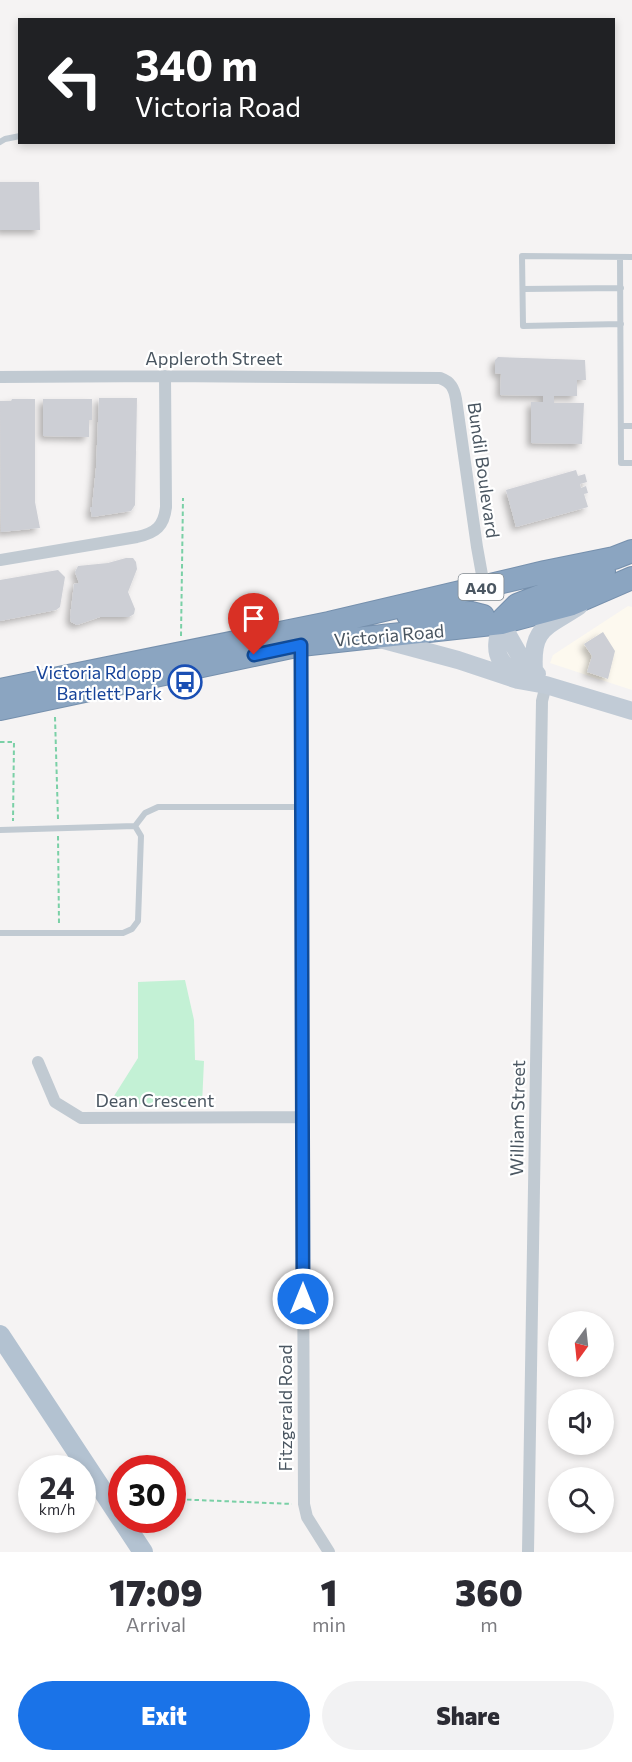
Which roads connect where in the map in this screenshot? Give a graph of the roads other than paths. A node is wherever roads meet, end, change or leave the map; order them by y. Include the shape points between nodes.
1 (18, 136) edge
2 (0, 142) edge
3 (620, 257) junction
4 (632, 257) edge
5 (621, 288) junction
6 (523, 289) junction
7 (621, 324) junction
8 (165, 376) junction
9 (0, 377) edge
10 (428, 378) joint
11 (621, 426) junction
12 (632, 426) edge
13 (632, 463) edge
14 (632, 551) edge
15 (0, 560) edge
16 (632, 560) edge
17 (632, 578) edge
18 (484, 586) junction
19 (593, 597) junction
20 (329, 623) junction
21 (501, 623) junction
22 (372, 636) junction
23 (301, 645) junction
24 (526, 676) junction
25 (546, 685) junction
26 (0, 690) edge
27 (0, 708) edge
28 (632, 711) edge
29 (301, 807) junction
30 (135, 826) junction
31 (0, 830) edge
32 (0, 933) edge
33 (38, 1062) dead end
34 (303, 1117) junction
35 (0, 1335) edge
36 (143, 1552) edge
37 (329, 1552) edge
38 (528, 1552) edge

1 - 2 lane
3 - 4 lane
3 - 5 lane
3 - 6 lane via 522,256
5 - 6 lane
5 - 7 lane
6 - 7 lane via 523,326
7 - 11 lane
8 - 9 street, Appleroth Street
8 - 10 street, Appleroth Street
8 - 15 street via 165,518 160,528 150,535
10 - 18 street, Bundil Boulevard via 446,380 454,389
11 - 12 lane
11 - 13 lane via 621,463
14 - 18 highway, Victoria Road / A40
16 - 21 highway via 517,605
17 - 19 highway, Victoria Road / A40
18 - 20 highway, Victoria Road / A40
19 - 21 highway, Victoria Road / A40
19 - 24 street via 540,633
20 - 21 highway via 471,612
20 - 26 highway, Victoria Road / A40
21 - 22 highway, Victoria Road / A40
21 - 24 street
22 - 23 highway, Victoria Road / A40
22 - 24 street
23 - 27 highway, Victoria Road / A40
23 - 29 street, Fitzgerald Road
24 - 25 street
25 - 28 street
25 - 38 street, William Street via 542,701
29 - 30 lane via 158,807 145,813
29 - 34 street, Fitzgerald Road
30 - 31 lane
30 - 32 lane via 141,836 141,877 138,921 132,929 123,933
33 - 34 street, Dean Crescent via 55,1101 81,1118
34 - 37 street, Fitzgerald Road via 304,1504
35 - 36 main road

